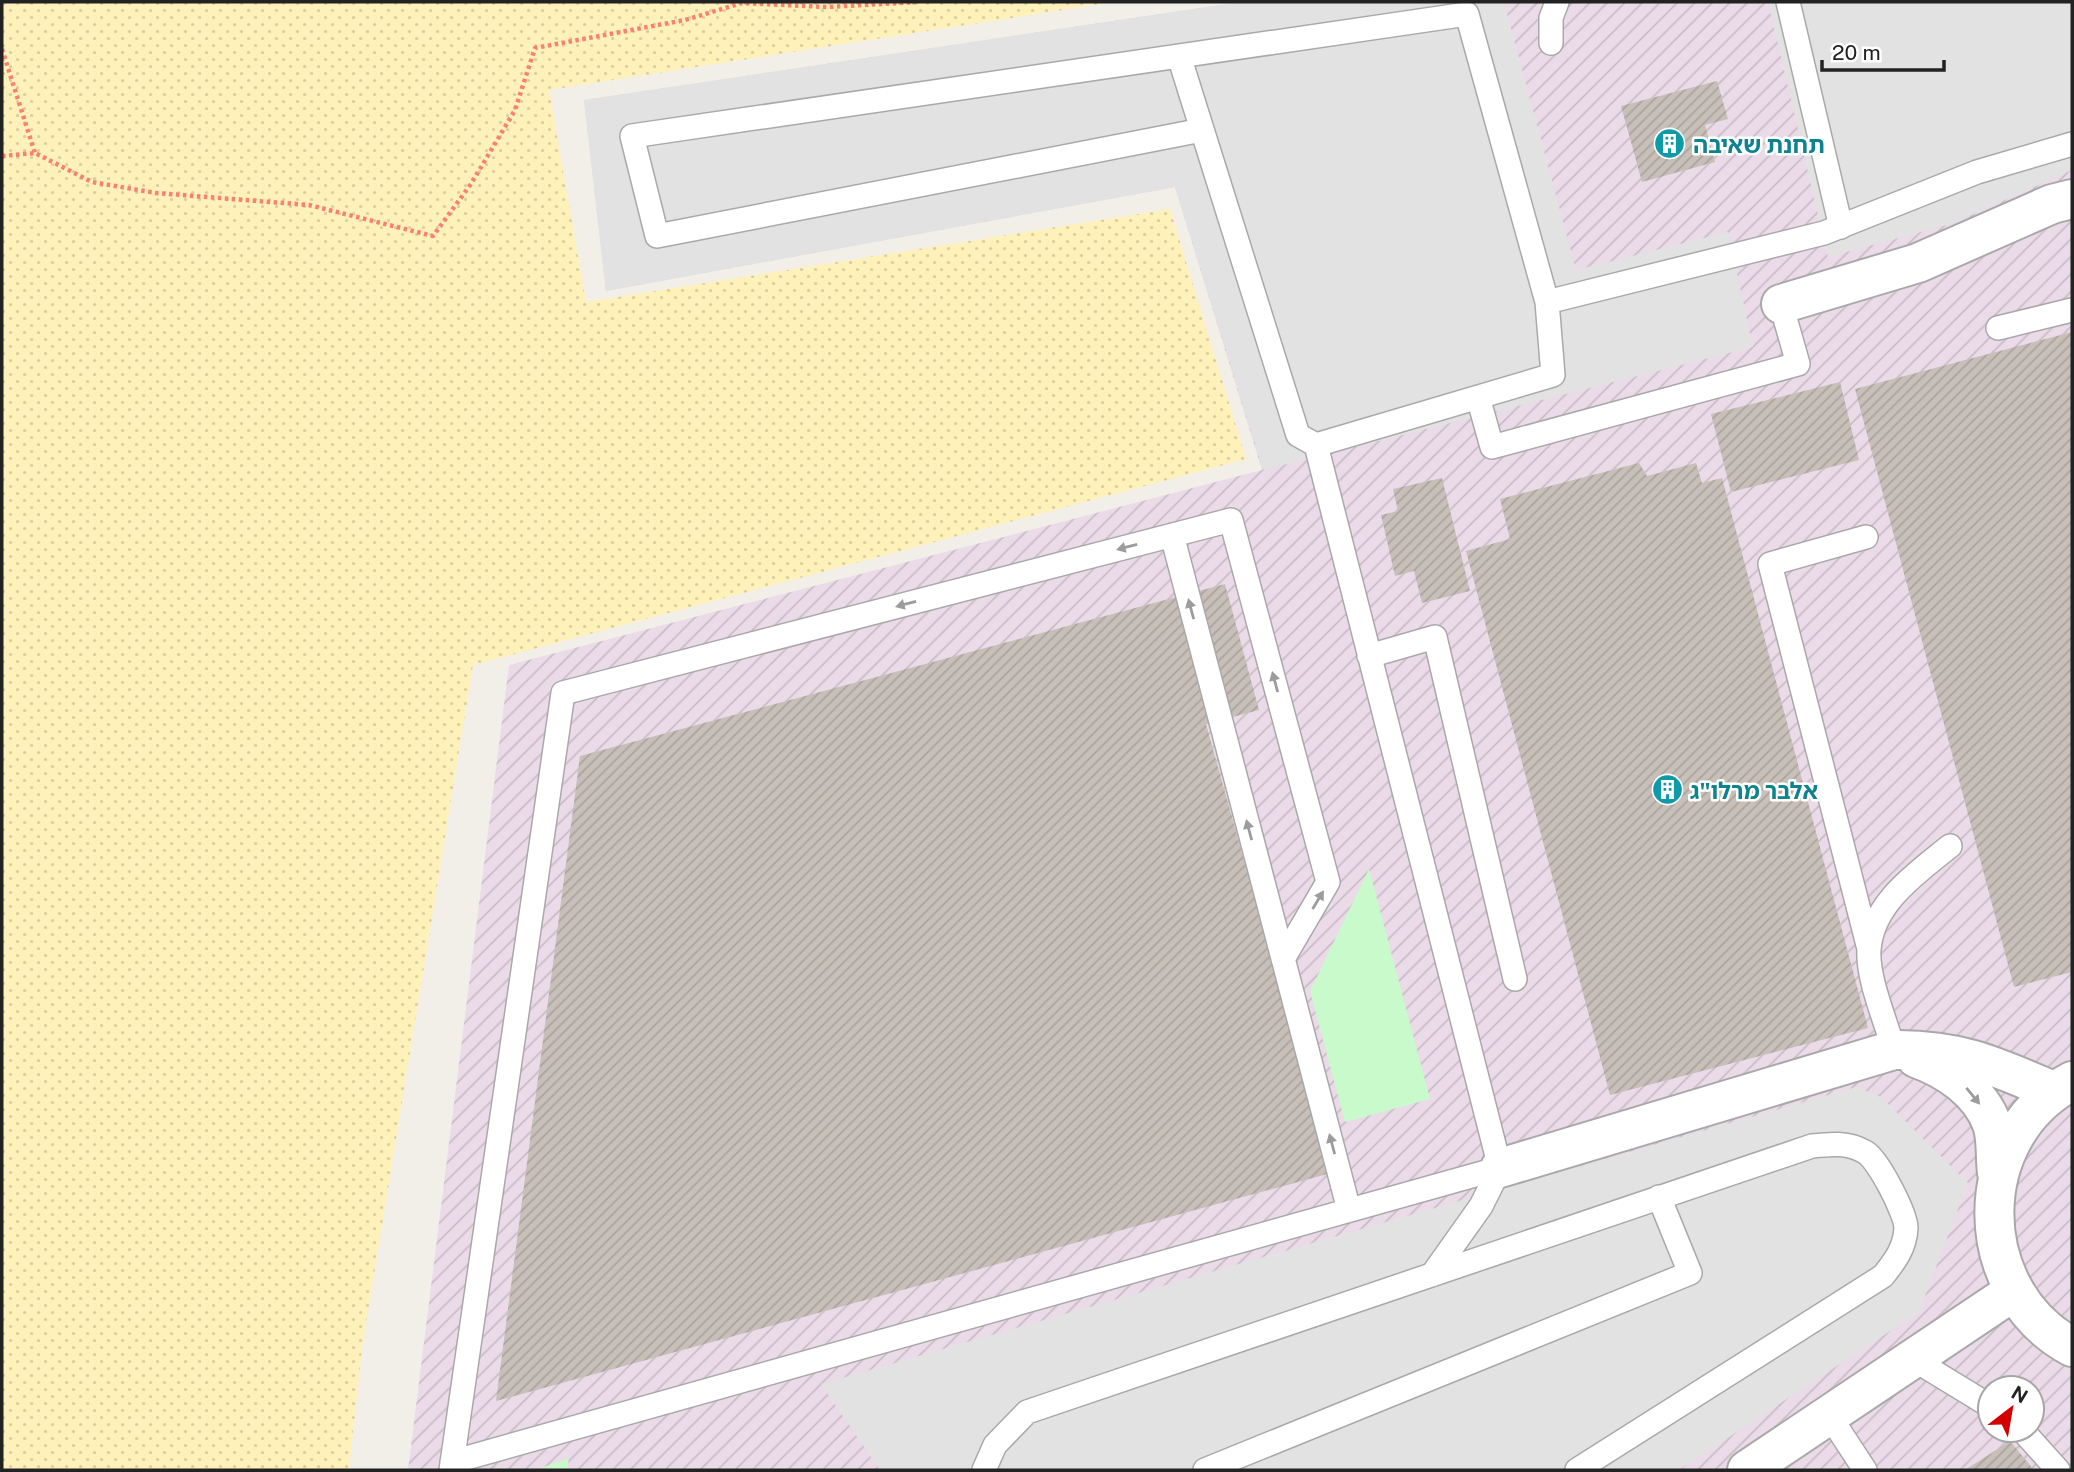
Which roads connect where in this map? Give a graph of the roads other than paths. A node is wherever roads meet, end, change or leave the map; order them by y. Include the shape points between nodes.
1 (1557, 2) edge
2 (1788, 2) edge
3 (1551, 43) dead end
4 (1179, 56) junction
5 (1202, 130) junction
6 (2072, 144) edge
7 (2072, 199) edge
8 (1841, 227) junction
9 (1547, 302) junction
10 (1781, 304) joint
11 (2072, 310) edge
12 (1998, 328) dead end
13 (1478, 397) junction
14 (1316, 445) junction
15 (1172, 535) junction
16 (1866, 537) dead end
17 (1369, 656) junction
18 (1950, 846) dead end
19 (1869, 949) junction
20 (1283, 959) junction
21 (1516, 979) dead end
22 (1894, 1050) junction
23 (2062, 1086) edge
24 (1500, 1168) junction
25 (1997, 1175) junction
26 (1659, 1197) junction
27 (1349, 1210) junction
28 (1432, 1275) junction
29 (2014, 1291) junction
30 (2072, 1347) edge
31 (1913, 1359) junction
32 (1976, 1397) edge
33 (1829, 1415) junction
34 (2035, 1444) edge
35 (452, 1466) edge
36 (984, 1470) edge
37 (1205, 1470) edge
38 (1577, 1470) edge
39 (1746, 1470) edge
40 (1865, 1470) edge
41 (2058, 1470) edge

1 - 3 lane via 1551,18
2 - 8 lane
4 - 5 lane
4 - 5 lane via 632,136 657,236
4 - 9 lane via 1467,14
5 - 14 lane via 1298,435
6 - 8 lane via 1977,172
7 - 10 street via 1918,263
8 - 9 lane
9 - 13 lane via 1553,375
10 - 13 lane via 1798,364 1492,447
11 - 12 lane
13 - 14 lane
14 - 17 lane
20 -> 15 lane
20 -> 15 lane via 1328,882 1325,869 1231,520
15 -> 35 lane via 563,693
16 - 19 lane via 1770,564
17 - 21 lane via 1435,637
17 - 24 lane
18 - 19 lane via 1904,883 1878,916
19 - 22 lane
27 -> 20 lane
22 - 23 street via 1932,1049 1980,1059
22 - 24 street
22 -> 25 street via 1939,1066 1971,1091 1993,1124
23 - 25 street via 2018,1128
24 - 27 lane
24 - 28 lane via 1480,1206
25 - 29 street via 1992,1219 2000,1262
26 - 28 lane
26 - 37 lane via 1690,1273
26 - 38 lane via 1812,1146 1839,1143 1867,1153 1882,1171 1906,1226 1900,1255 1883,1276
27 - 35 lane
28 - 36 lane via 1027,1412 995,1445
29 - 30 street via 2052,1336
29 - 31 street
31 - 32 lane
31 - 33 street
33 - 39 street
33 - 40 lane
34 - 41 lane

